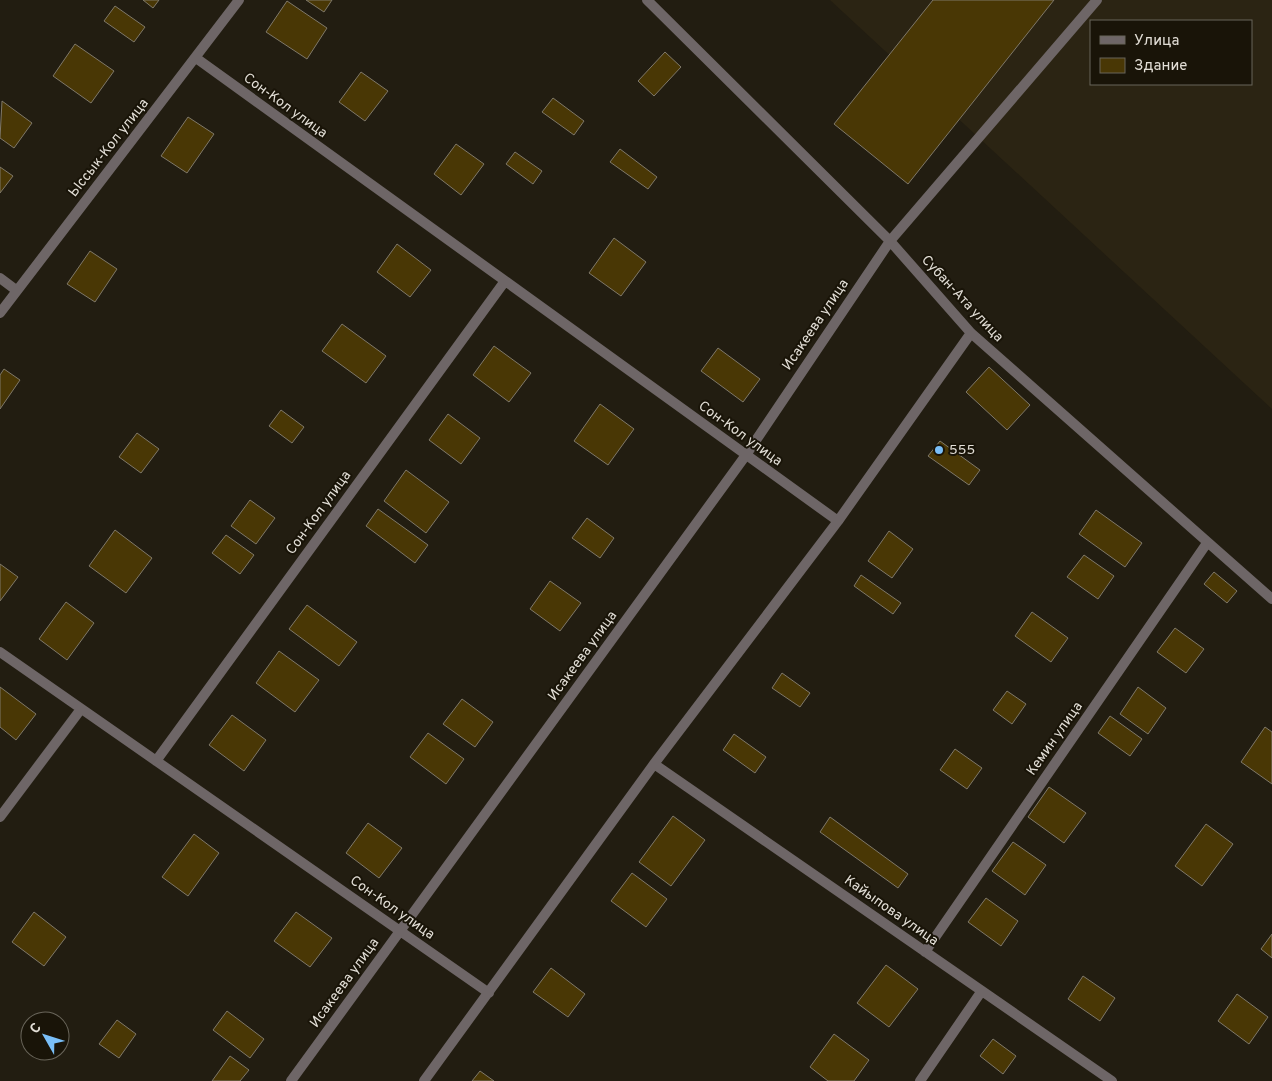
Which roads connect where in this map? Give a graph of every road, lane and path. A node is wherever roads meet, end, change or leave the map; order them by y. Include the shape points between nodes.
1 (239, 0) edge
2 (647, 0) edge
3 (1097, 0) edge
4 (196, 58) junction
5 (890, 241) junction
6 (0, 278) edge
7 (505, 281) junction
8 (16, 290) junction
9 (0, 313) edge
10 (971, 333) junction
11 (746, 455) junction
12 (838, 521) junction
13 (1207, 543) junction
14 (1272, 599) edge
15 (0, 652) edge
16 (81, 709) junction
17 (156, 761) junction
18 (654, 764) junction
19 (0, 817) edge
20 (400, 931) junction
21 (925, 952) junction
22 (981, 992) junction
23 (489, 993) junction
24 (291, 1081) edge
25 (424, 1081) edge
26 (920, 1081) edge
27 (1112, 1081) edge

1 - 4 street, Ыссык-Кол улица
2 - 5 street, Субан-Ата улица
3 - 5 street, Исакеева улица
4 - 7 street, Сон-Кол улица
4 - 8 street, Ыссык-Кол улица
5 - 10 street, Субан-Ата улица
5 - 11 street, Исакеева улица
6 - 8 street
7 - 11 street, Сон-Кол улица
7 - 17 street, Сон-Кол улица
8 - 9 street, Ыссык-Кол улица
10 - 12 street
10 - 13 street, Субан-Ата улица
11 - 12 street, Сон-Кол улица
11 - 20 street, Исакеева улица
12 - 18 street
13 - 14 street, Субан-Ата улица
13 - 21 street, Кемин улица
15 - 16 street, Сон-Кол улица
16 - 17 street, Сон-Кол улица
16 - 19 street
17 - 20 street, Сон-Кол улица
18 - 21 street, Кайыпова улица
18 - 23 street
20 - 23 street, Сон-Кол улица
20 - 24 street, Исакеева улица
21 - 22 street, Кайыпова улица
22 - 26 street
22 - 27 street, Кайыпова улица
23 - 25 street

